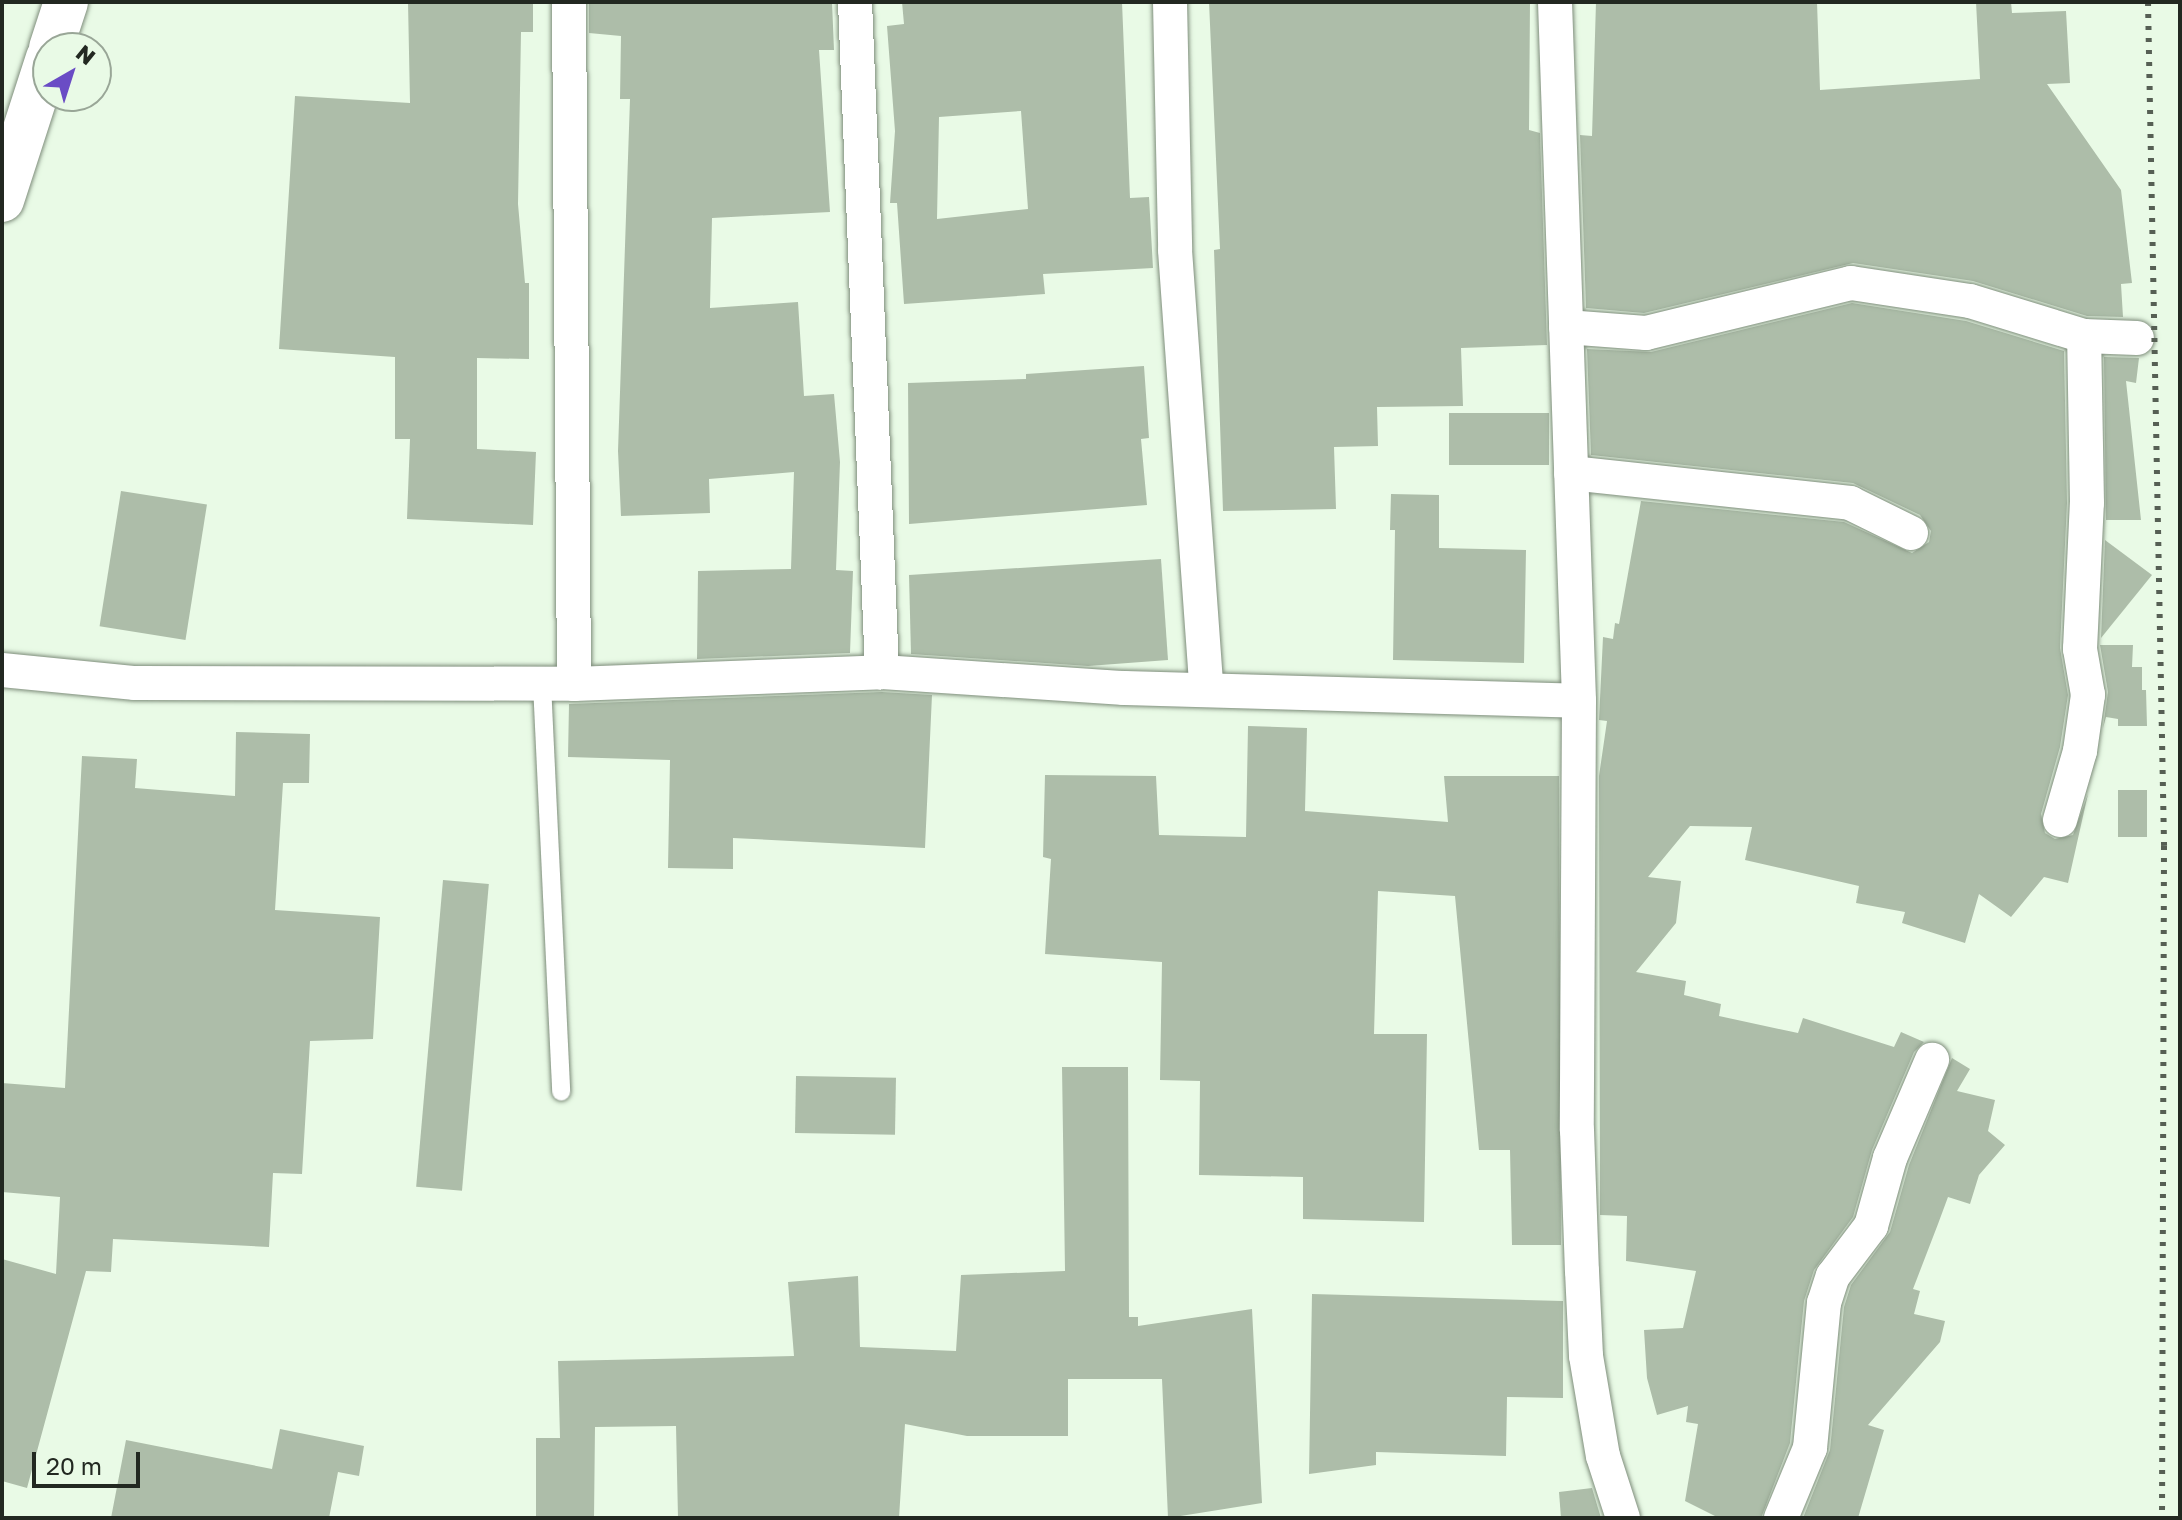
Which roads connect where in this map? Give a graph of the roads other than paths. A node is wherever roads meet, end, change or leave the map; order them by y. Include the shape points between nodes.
1 (66, 2) edge
2 (569, 2) edge
3 (855, 2) edge
4 (1170, 2) edge
5 (1555, 2) edge
6 (56, 32) edge
7 (32, 107) edge
8 (2, 200) edge
9 (1566, 327) junction
10 (2084, 336) junction
11 (2137, 338) dead end
12 (1571, 473) junction
13 (1911, 533) dead end
14 (2, 670) edge
15 (882, 672) junction
16 (558, 684) junction
17 (1206, 686) junction
18 (1579, 701) junction
19 (2060, 820) dead end
20 (1932, 1060) dead end
21 (561, 1092) dead end
22 (1623, 1518) edge
23 (1781, 1518) edge

1 - 6 highway
2 - 16 street
3 - 15 street
4 - 17 street via 1175,250
5 - 9 street
7 - 8 highway
9 - 10 street via 1646,333 1851,283 1958,298
9 - 12 street
10 - 11 street
10 - 19 street via 2087,503 2080,649 2088,695 2080,751
12 - 13 street via 1850,503
12 - 18 street
14 - 16 street via 135,683
15 - 16 street
15 - 17 street via 1124,688
16 - 21 lane
17 - 18 street
18 - 22 street via 1577,1130 1585,1342 1603,1456
20 - 23 street via 1890,1158 1871,1226 1833,1276 1824,1303 1810,1448

